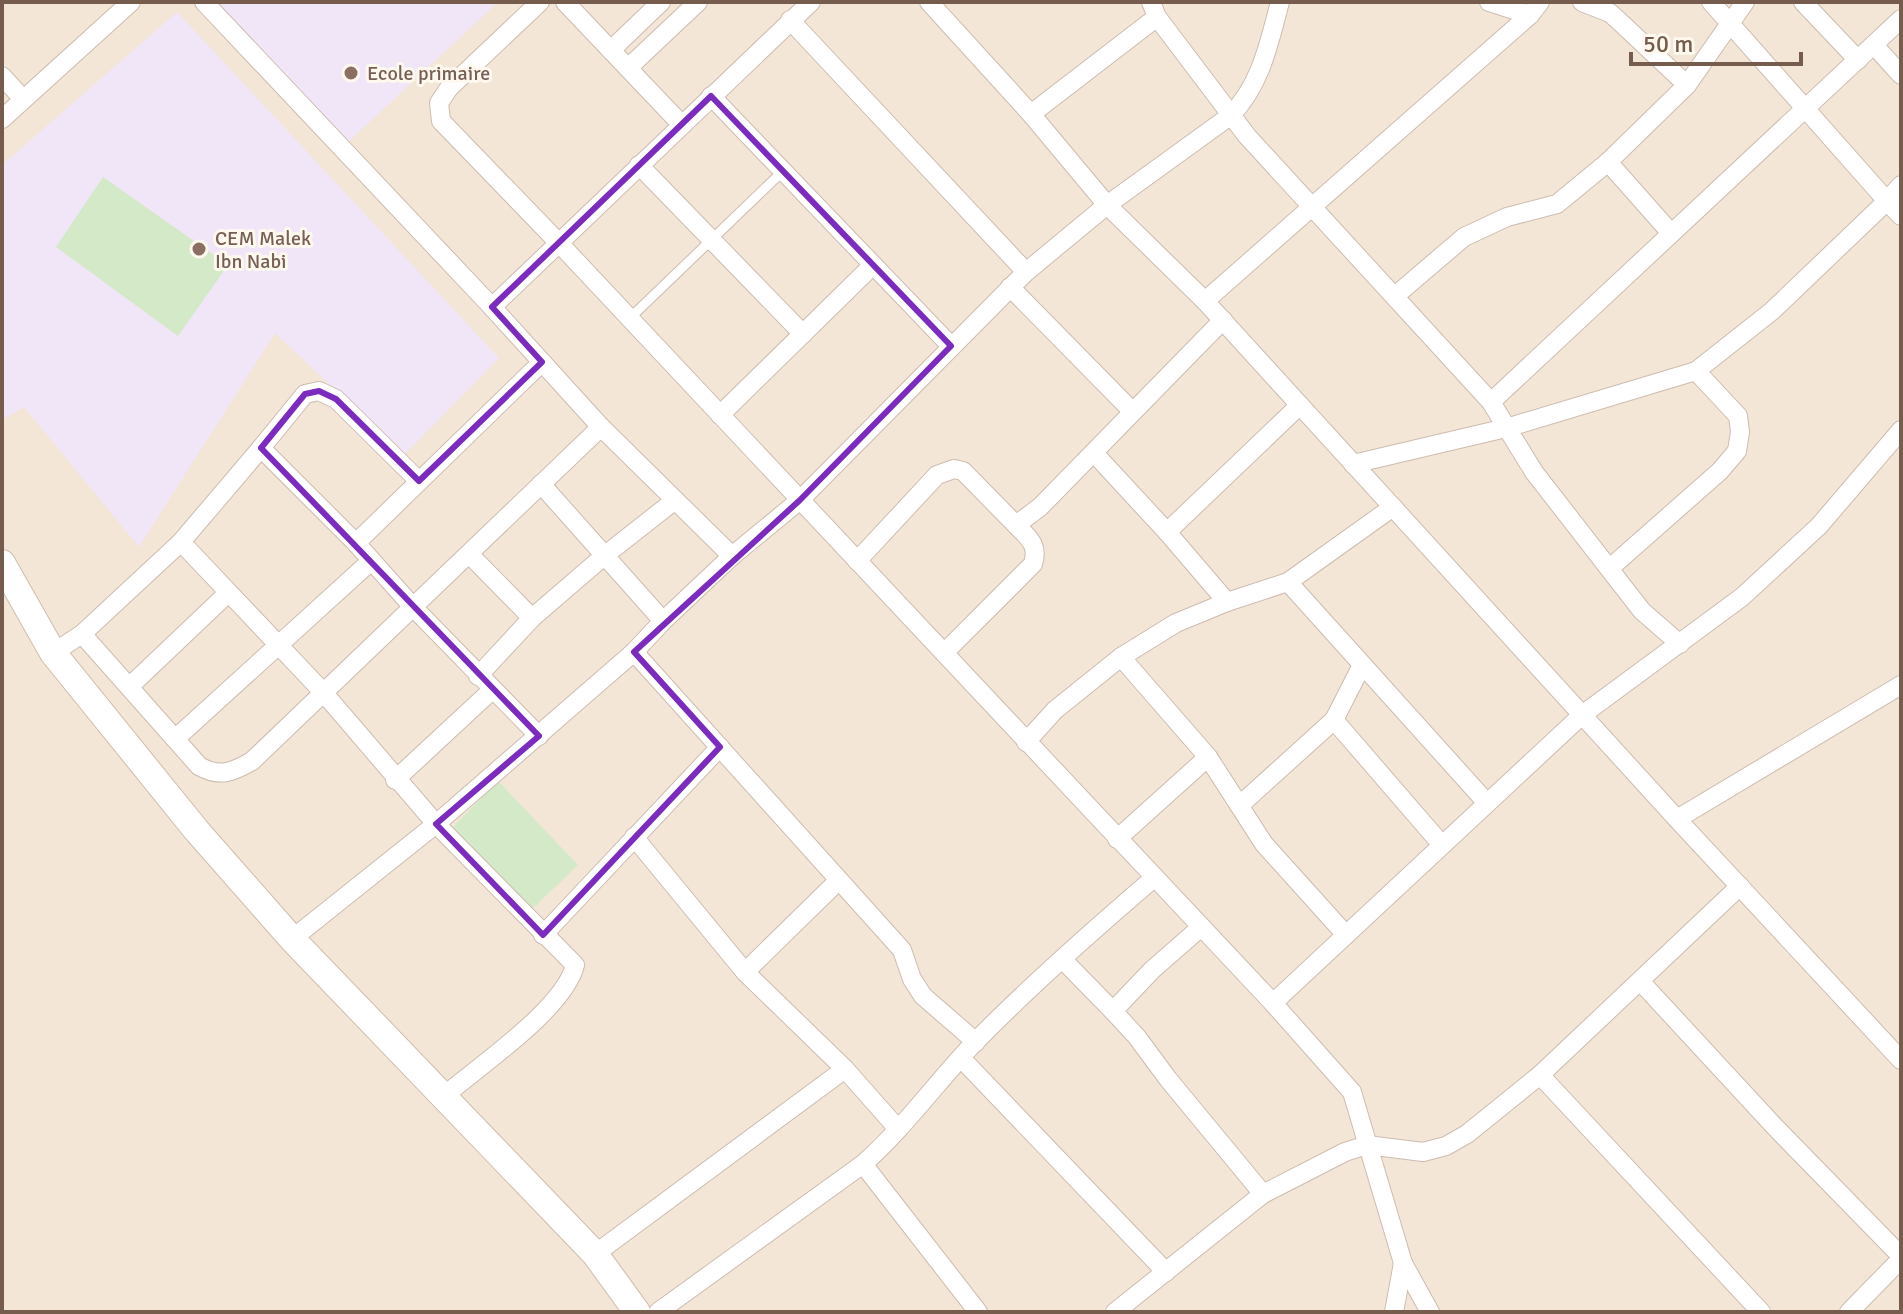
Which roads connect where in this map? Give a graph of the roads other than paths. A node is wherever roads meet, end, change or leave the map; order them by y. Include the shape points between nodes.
1 (131, 2) edge
2 (204, 2) edge
3 (540, 2) edge
4 (565, 2) edge
5 (661, 2) edge
6 (698, 2) edge
7 (811, 2) edge
8 (929, 2) edge
9 (1280, 2) edge
10 (1489, 2) edge
11 (1582, 2) edge
12 (1711, 2) edge
13 (1745, 2) edge
14 (1803, 2) edge
15 (1535, 9) edge
16 (1154, 10) edge
17 (1901, 19) edge
18 (790, 20) junction
19 (1730, 22) junction
20 (1874, 45) junction
21 (611, 50) junction
22 (1858, 60) junction
23 (628, 68) junction
24 (1901, 75) edge
25 (2, 76) edge
26 (1687, 85) junction
27 (711, 96) junction
28 (23, 99) junction
29 (1805, 110) junction
30 (1031, 114) junction
31 (1230, 116) junction
32 (2, 119) edge
33 (681, 124) junction
34 (1608, 162) junction
35 (639, 165) junction
36 (783, 171) junction
37 (1901, 185) edge
38 (1887, 201) junction
39 (1107, 205) junction
40 (1314, 207) junction
41 (1901, 216) edge
42 (1670, 232) junction
43 (711, 240) junction
44 (558, 242) junction
45 (873, 265) junction
46 (1026, 272) junction
47 (1010, 287) junction
48 (1395, 296) junction
49 (1205, 301) junction
50 (492, 307) junction
51 (630, 318) junction
52 (1223, 320) junction
53 (803, 334) junction
54 (951, 346) junction
55 (542, 362) junction
56 (1696, 371) junction
57 (1491, 402) junction
58 (1300, 405) junction
59 (1133, 412) junction
60 (720, 415) junction
61 (601, 427) junction
62 (1506, 428) junction
63 (1901, 430) edge
64 (261, 448) junction
65 (1094, 453) junction
66 (1353, 464) junction
67 (419, 481) junction
68 (541, 484) junction
69 (800, 500) junction
70 (674, 501) junction
71 (1393, 507) junction
72 (1016, 525) junction
73 (1167, 532) junction
74 (181, 542) junction
75 (356, 543) junction
76 (470, 555) junction
77 (604, 556) junction
78 (732, 556) junction
79 (371, 561) junction
80 (857, 561) junction
81 (2, 563) edge
82 (1610, 568) junction
83 (1288, 582) junction
84 (227, 594) junction
85 (1227, 602) junction
86 (413, 607) junction
87 (532, 618) junction
88 (663, 621) junction
89 (82, 634) junction
90 (1680, 644) junction
91 (277, 646) junction
92 (634, 652) junction
93 (53, 653) junction
94 (944, 653) junction
95 (1121, 657) junction
96 (1362, 665) junction
97 (478, 676) junction
98 (1901, 685) edge
99 (129, 687) junction
100 (492, 690) junction
101 (323, 692) junction
102 (1582, 715) junction
103 (1334, 720) junction
104 (539, 736) junction
105 (175, 739) junction
106 (1026, 742) junction
107 (720, 747) junction
108 (1208, 757) junction
109 (395, 780) junction
110 (1487, 803) junction
111 (1240, 805) junction
112 (1677, 819) junction
113 (436, 824) junction
114 (634, 837) junction
115 (1117, 839) junction
116 (1442, 845) junction
117 (1154, 878) junction
118 (839, 880) junction
119 (1740, 886) junction
120 (1200, 928) junction
121 (543, 935) junction
122 (1346, 935) junction
123 (292, 939) junction
124 (1063, 960) junction
125 (745, 972) junction
126 (1640, 981) junction
127 (1273, 1003) junction
128 (1113, 1011) junction
129 (976, 1042) junction
130 (961, 1058) junction
131 (1901, 1060) edge
132 (845, 1069) junction
133 (1540, 1075) junction
134 (444, 1096) junction
135 (898, 1129) junction
136 (1367, 1145) junction
137 (863, 1164) junction
138 (1263, 1194) junction
139 (595, 1254) junction
140 (1901, 1258) edge
141 (1403, 1263) junction
142 (1166, 1272) junction
143 (637, 1312) edge
144 (658, 1312) edge
145 (978, 1312) edge
146 (1115, 1312) edge
147 (1394, 1312) edge
148 (1430, 1312) edge
149 (1761, 1312) edge
150 (1849, 1312) edge

1 - 28 street
2 - 50 street
3 - 44 street via 449,88 438,110 441,121
4 - 21 street
5 - 21 street
6 - 23 street
7 - 18 street
8 - 30 street
9 - 31 street via 1259,73
10 - 15 street
11 - 26 street via 1610,13
12 - 19 street
13 - 19 street
14 - 22 street
15 - 40 street
16 - 30 street
16 - 31 street
17 - 20 street
18 - 27 street
18 - 46 street
19 - 26 street
19 - 29 street
20 - 22 street
20 - 24 street
21 - 23 street
22 - 29 street
23 - 33 street
25 - 28 street
26 - 34 street
27 - 33 street
27 - 36 street
28 - 32 street
29 - 38 street
29 - 42 street
30 - 39 street
31 - 39 street
31 - 40 street
33 - 35 street
34 - 42 street
34 - 48 street via 1557,204 1507,217 1464,237
35 - 43 street
35 - 44 street
36 - 43 lane
36 - 45 street
37 - 38 street
38 - 41 street
38 - 56 street via 1772,311
39 - 46 street
39 - 49 street
40 - 48 street
40 - 49 street
42 - 57 street
43 - 51 lane
43 - 53 street
44 - 50 street
44 - 51 street
45 - 53 street
45 - 54 street
46 - 47 street
47 - 54 street
47 - 59 street
48 - 57 street
49 - 52 street
50 - 55 street
51 - 60 street
52 - 58 street
52 - 59 street
53 - 60 street
54 - 69 street
55 - 61 street
55 - 67 street
56 - 62 street
56 - 82 street via 1738,416 1737,451
57 - 62 street
58 - 66 street
58 - 73 street
59 - 65 street
60 - 69 street
61 - 68 street
61 - 70 street
62 - 66 street
62 - 82 street
63 - 90 street via 1819,526 1742,597
64 - 67 street via 305,394 319,391 336,399
64 - 74 street
64 - 75 street
65 - 72 street
65 - 73 street
66 - 71 street
67 - 75 street
68 - 76 street
68 - 77 street
69 - 78 street
69 - 80 street
70 - 77 street
70 - 78 street
71 - 83 street
71 - 102 street
72 - 80 street via 963,471 954,469 937,475
72 - 94 street via 1034,544 1033,564
73 - 85 street
74 - 84 street
74 - 89 street
75 - 79 street
76 - 86 street
76 - 87 street
77 - 87 street
77 - 88 street
78 - 88 street
79 - 86 street
79 - 91 street
80 - 94 street
81 - 93 street
82 - 90 street via 1642,611
83 - 85 street
83 - 96 street
84 - 91 street
84 - 99 street
85 - 95 street via 1176,623
86 - 97 street
86 - 101 street
87 - 97 street
88 - 92 street
89 - 93 street
89 - 99 street
90 - 102 street
91 - 101 street
91 - 105 street
92 - 104 street
92 - 107 street
93 - 123 street
94 - 106 street
95 - 106 street via 1055,710
95 - 108 street
96 - 103 street
96 - 110 street
97 - 100 street
98 - 112 street
99 - 105 street
100 - 104 street
100 - 109 street
101 - 105 street via 252,761 233,772 209,772
101 - 109 street
102 - 110 street
102 - 112 street
103 - 111 street
103 - 116 street
104 - 113 street
106 - 115 street
107 - 114 street
107 - 118 street
108 - 111 street
108 - 115 street
109 - 113 street
110 - 116 street
111 - 122 street via 1264,844
112 - 119 street
113 - 121 street
113 - 123 street
114 - 121 street
114 - 125 street
115 - 117 street
116 - 122 street
117 - 120 street
117 - 124 street
118 - 125 street
118 - 129 street via 902,950 923,996
119 - 126 street
119 - 131 street
120 - 127 street
120 - 128 street
121 - 134 street via 575,965 572,978 548,1009
122 - 127 street
123 - 134 street
124 - 128 street
124 - 129 street
125 - 132 street
126 - 133 street
126 - 140 street
127 - 136 street via 1352,1092
128 - 138 street
129 - 130 street
130 - 135 street
130 - 142 street
132 - 135 street
132 - 139 street
133 - 136 street via 1446,1146 1423,1152
133 - 149 street
134 - 139 street
135 - 137 street
136 - 138 street
136 - 141 street
137 - 144 street
137 - 145 street
138 - 142 street
139 - 143 street
140 - 150 street
141 - 147 street
141 - 148 street
142 - 146 street

